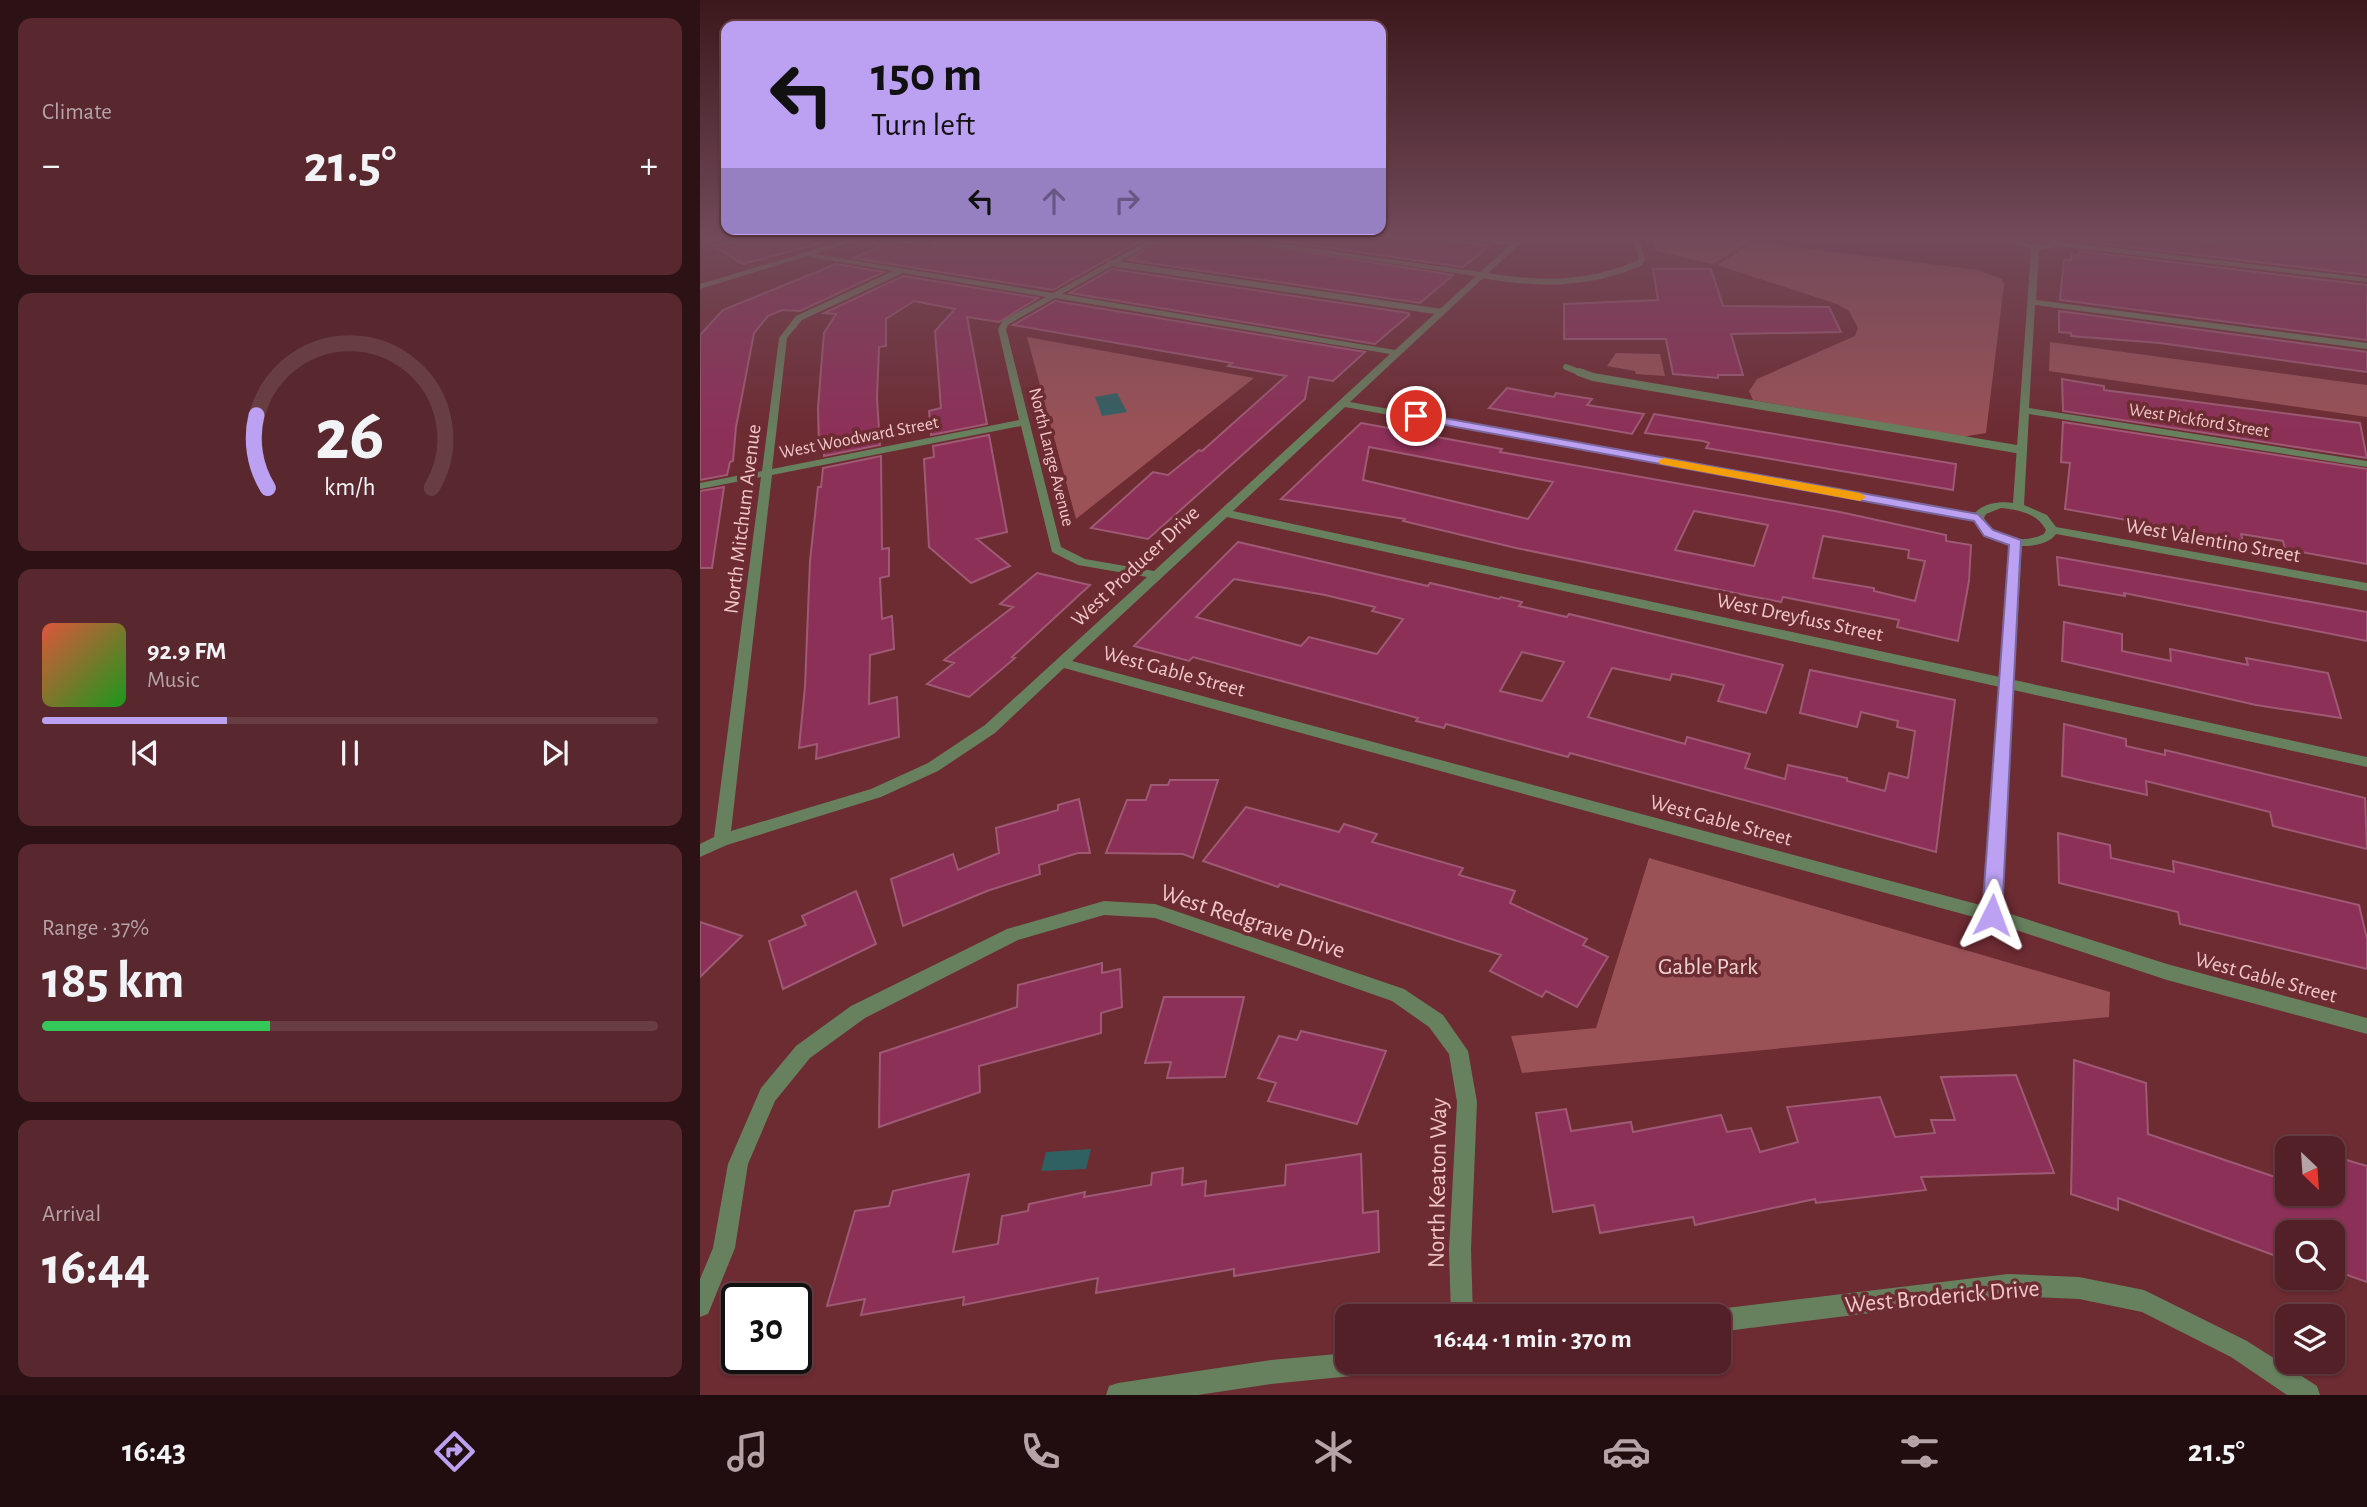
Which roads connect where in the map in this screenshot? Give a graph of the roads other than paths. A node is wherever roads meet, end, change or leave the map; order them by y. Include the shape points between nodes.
1 (828, 302) edge
2 (1042, 302) edge
3 (1083, 302) edge
4 (1375, 302) edge
5 (1453, 302) edge
6 (2032, 302) joint
7 (1442, 312) junction
8 (2367, 346) edge
9 (1398, 353) junction
10 (1566, 367) dead end
11 (1342, 403) junction
12 (2025, 410) junction
13 (1026, 422) junction
14 (2022, 450) junction
15 (2367, 464) edge
16 (766, 473) junction
17 (700, 486) edge
18 (2018, 507) junction
19 (1224, 513) junction
20 (1978, 518) junction
21 (2052, 530) junction
22 (2016, 542) junction
23 (1157, 575) junction
24 (2367, 587) edge
25 (1062, 663) junction
26 (2007, 684) junction
27 (2367, 762) edge
28 (722, 840) junction
29 (700, 841) edge
30 (700, 851) edge
31 (1992, 915) junction
32 (2367, 1026) edge
33 (1458, 1051) joint
34 (1462, 1304) edge
35 (700, 1306) edge
36 (1731, 1319) edge
37 (1335, 1366) edge
38 (1118, 1395) edge
39 (2308, 1395) edge

1 - 16 street, North Mitchum Avenue via 799,318 783,338
2 - 13 street, North Lange Avenue via 1006,322 1002,329
3 - 9 street
4 - 7 lane
5 - 7 street, West Producer Drive
6 - 8 street
6 - 12 street
7 - 9 street, West Producer Drive
9 - 11 street, West Producer Drive
10 - 14 lane via 1593,377
11 - 19 street, West Producer Drive
11 - 20 street
12 - 14 street
12 - 15 street, West Pickford Street
13 - 16 street, West Woodward Street
13 - 23 street, North Lange Avenue via 1056,549 1082,562
14 - 18 street
16 - 17 street, West Woodward Street
16 - 28 street, North Mitchum Avenue
18 - 20 street via 1989,507
18 - 21 street via 2040,515
19 - 23 street, West Producer Drive
19 - 26 street, West Dreyfuss Street
20 - 22 street via 1989,533
21 - 22 street via 2042,541
21 - 24 street, West Valentino Street
22 - 26 street
23 - 25 street, West Producer Drive
25 - 28 street, West Producer Drive via 990,729 933,767 876,793
25 - 31 street, West Gable Street
26 - 27 street, West Dreyfuss Street
26 - 31 street
28 - 29 street, West Producer Drive
28 - 30 street, West Producer Drive
31 - 32 street, West Gable Street via 2167,972
33 - 34 street, North Keaton Way via 1468,1102
33 - 35 street, West Redgrave Drive via 1436,1021 1398,995 1155,911 1104,908 1013,934 858,1012 803,1052 768,1095 738,1164 724,1248
36 - 39 street, West Broderick Drive via 2008,1285 2079,1288 2144,1301 2239,1349
37 - 38 street

